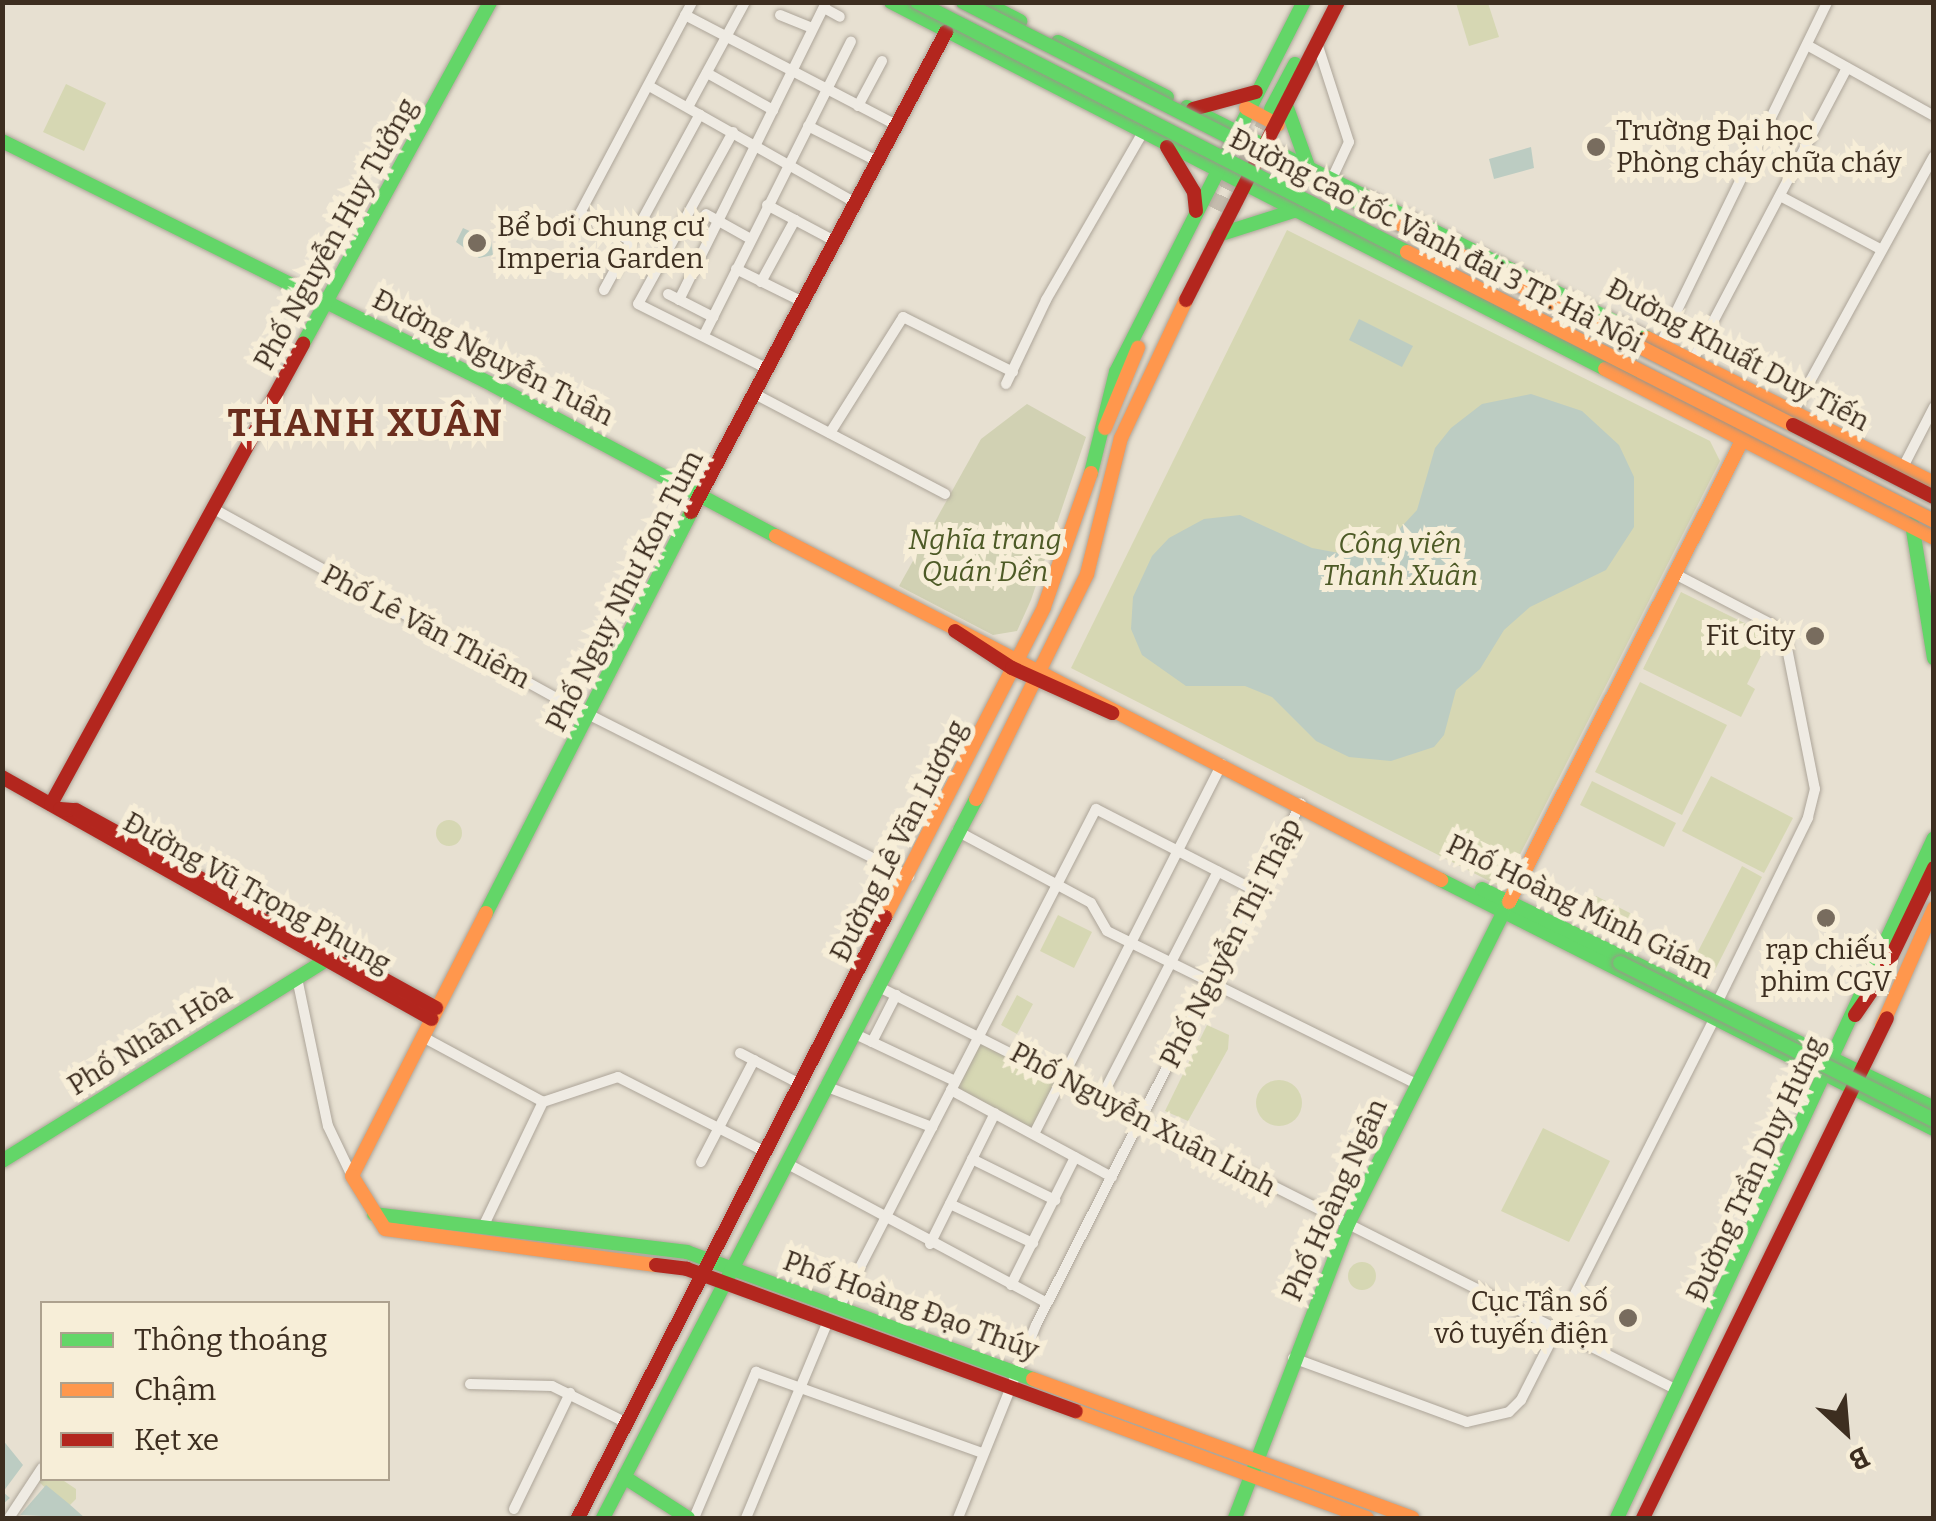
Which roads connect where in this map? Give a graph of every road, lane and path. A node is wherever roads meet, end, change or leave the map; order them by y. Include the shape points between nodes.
1 (490, 2) edge
2 (692, 2) edge
3 (745, 2) edge
4 (891, 2) edge
5 (917, 2) edge
6 (963, 2) edge
7 (984, 2) edge
8 (1304, 2) edge
9 (1315, 2) edge
10 (1326, 2) edge
11 (1338, 2) edge
12 (1826, 2) edge
13 (825, 5) edge
14 (686, 15) junction
15 (780, 15) dead end
16 (840, 17) dead end
17 (814, 28) junction
18 (946, 32) junction
19 (728, 36) junction
20 (851, 41) dead end
21 (1060, 42) junction
22 (1317, 42) junction
23 (1806, 44) junction
24 (1085, 54) junction
25 (882, 61) dead end
26 (1847, 68) junction
27 (791, 72) junction
28 (707, 73) junction
29 (1038, 80) junction
30 (648, 86) junction
31 (826, 89) junction
32 (1063, 92) junction
33 (1264, 104) junction
34 (858, 106) junction
35 (688, 107) junction
36 (1190, 109) junction
37 (773, 110) junction
38 (700, 114) junction
39 (1934, 116) edge
40 (894, 124) junction
41 (1278, 124) junction
42 (808, 126) junction
43 (1235, 129) junction
44 (733, 132) junction
45 (1142, 134) junction
46 (2, 141) edge
47 (1164, 144) junction
48 (756, 146) junction
49 (1268, 152) junction
50 (1934, 156) edge
51 (875, 160) junction
52 (788, 164) junction
53 (1308, 166) junction
54 (1214, 168) junction
55 (1332, 178) junction
56 (1247, 184) junction
57 (1780, 196) junction
58 (852, 201) junction
59 (768, 205) junction
60 (1213, 205) junction
61 (1297, 210) junction
62 (706, 214) dead end
63 (1412, 219) junction
64 (795, 220) junction
65 (720, 221) junction
66 (1352, 228) junction
67 (1218, 236) junction
68 (751, 239) junction
69 (831, 239) junction
70 (631, 241) junction
71 (1882, 250) junction
72 (1394, 260) junction
73 (736, 269) junction
74 (760, 282) junction
75 (604, 290) dead end
76 (799, 300) junction
77 (328, 302) junction
78 (713, 317) junction
79 (705, 333) junction
80 (1662, 340) junction
81 (1694, 358) junction
82 (766, 368) junction
83 (1013, 372) junction
84 (1006, 384) dead end
85 (1749, 393) junction
86 (753, 394) junction
87 (1934, 408) edge
88 (1792, 414) junction
89 (830, 433) junction
90 (1739, 436) junction
91 (1121, 438) junction
92 (1934, 468) edge
93 (1909, 473) junction
94 (1934, 482) edge
95 (945, 494) dead end
96 (702, 495) junction
97 (1934, 497) edge
98 (214, 509) junction
99 (1912, 524) junction
100 (1932, 534) edge
101 (1677, 575) junction
102 (1934, 658) edge
103 (1015, 663) junction
104 (1046, 675) junction
105 (1116, 712) junction
106 (590, 715) junction
107 (1222, 764) junction
108 (2, 777) edge
109 (1302, 803) junction
110 (56, 806) junction
111 (956, 831) junction
112 (1934, 838) edge
113 (1178, 851) junction
114 (1934, 868) edge
115 (1218, 871) junction
116 (909, 876) junction
117 (1057, 882) junction
118 (1256, 891) junction
119 (237, 906) junction
120 (1506, 907) junction
121 (1934, 908) edge
122 (1934, 930) edge
123 (1132, 944) junction
124 (1606, 957) junction
125 (326, 960) junction
126 (1171, 964) junction
127 (297, 978) junction
128 (1209, 984) junction
129 (876, 985) junction
130 (896, 995) junction
131 (1718, 1001) junction
132 (433, 1013) junction
133 (1855, 1015) junction
134 (1714, 1020) junction
135 (1882, 1026) junction
136 (852, 1033) junction
137 (979, 1035) junction
138 (423, 1036) junction
139 (872, 1042) junction
140 (1804, 1042) junction
141 (740, 1052) dead end
142 (1792, 1058) junction
143 (754, 1060) junction
144 (1836, 1060) junction
145 (1861, 1072) junction
146 (1828, 1077) junction
147 (1064, 1078) junction
148 (796, 1082) junction
149 (1416, 1084) junction
150 (953, 1085) junction
151 (825, 1086) junction
152 (1852, 1090) junction
153 (1905, 1094) junction
154 (1101, 1098) junction
155 (543, 1102) junction
156 (1934, 1108) edge
157 (1892, 1109) junction
158 (995, 1113) junction
159 (1934, 1120) edge
160 (1142, 1122) junction
161 (932, 1126) junction
162 (719, 1128) junction
163 (1934, 1130) edge
164 (1034, 1134) junction
165 (766, 1152) junction
166 (1076, 1157) junction
167 (972, 1159) junction
168 (2, 1160) edge
169 (702, 1162) dead end
170 (786, 1163) junction
171 (352, 1176) junction
172 (1112, 1178) junction
173 (1055, 1200) junction
174 (950, 1204) junction
175 (374, 1214) junction
176 (884, 1220) junction
177 (1760, 1222) junction
178 (1347, 1226) junction
179 (1781, 1232) junction
180 (481, 1233) junction
181 (1032, 1243) junction
182 (930, 1244) junction
183 (627, 1250) junction
184 (710, 1260) junction
185 (734, 1268) junction
186 (702, 1275) junction
187 (727, 1283) junction
188 (1011, 1285) junction
189 (1048, 1303) junction
190 (840, 1306) junction
191 (828, 1321) junction
192 (1556, 1331) junction
193 (1292, 1358) junction
194 (1016, 1371) junction
195 (470, 1384) dead end
196 (1008, 1388) junction
197 (799, 1390) junction
198 (1677, 1390) junction
199 (570, 1393) junction
200 (627, 1423) junction
201 (982, 1453) junction
202 (1253, 1468) junction
203 (40, 1471) edge
204 (624, 1477) junction
205 (514, 1509) dead end
206 (9, 1518) edge
207 (578, 1518) edge
208 (603, 1518) edge
209 (691, 1518) edge
210 (746, 1518) edge
211 (958, 1518) edge
212 (1235, 1518) edge
213 (1367, 1518) edge
214 (1412, 1518) edge
215 (1617, 1518) edge
216 (1644, 1518) edge

1 - 77 main road, Phố Nguyễn Huy Tưởng
2 - 14 street
3 - 19 street
4 - 18 main road
5 - 66 main road, Đường cao tốc Vành đai 3 TP. Hà Nội, bridge
6 - 49 main road, Đường cao tốc Vành đai 3 TP. Hà Nội, bridge
7 - 21 main road, Đường Khuất Duy Tiến
8 - 33 main road
9 - 33 main road
10 - 33 main road
11 - 22 main road
12 - 23 street
13 - 16 street
13 - 17 street
14 - 19 street
14 - 30 street
15 - 17 street
17 - 27 street
18 - 29 main road
18 - 40 main road, Phố Ngụy Như Kon Tum
19 - 27 street
19 - 28 street
20 - 31 street
21 - 24 main road, Đường Khuất Duy Tiến
21 - 29 main road via 1056,68
22 - 33 main road
22 - 55 street via 1349,142
23 - 26 street
23 - 80 street
24 - 32 main road via 1066,72
24 - 36 main road, Đường Khuất Duy Tiến
25 - 34 street
26 - 39 street
26 - 57 street
27 - 31 street
27 - 37 street
28 - 35 street
28 - 37 street
29 - 32 main road
30 - 35 street
30 - 70 street via 580,213
31 - 34 street
31 - 42 street
32 - 45 main road
33 - 36 main road
33 - 41 main road, Đường Lê Văn Lương
33 - 41 main road
33 - 43 main road, Đường Lê Văn Lương
33 - 53 main road
34 - 40 street
35 - 38 street
36 - 43 main road, Đường Khuất Duy Tiến
37 - 48 street
38 - 44 street
38 - 70 street
40 - 51 main road, Phố Ngụy Như Kon Tum
41 - 49 main road, Đường Lê Văn Lương
42 - 51 street
42 - 52 street
43 - 49 main road, Đường Khuất Duy Tiến
43 - 54 main road, Đường Lê Văn Lương
44 - 48 street
44 - 79 street via 638,304
45 - 47 main road
45 - 83 street via 1046,300
46 - 77 main road, Đường Nguyễn Tuân
47 - 54 main road
47 - 60 main road via 1194,192
48 - 52 street
48 - 65 street
49 - 53 main road, Đường Khuất Duy Tiến
49 - 56 main road, Đường Lê Văn Lương
49 - 85 main road, bridge
49 - 97 main road, Đường cao tốc Vành đai 3 TP. Hà Nội, bridge
50 - 71 street
51 - 58 main road, Phố Ngụy Như Kon Tum
52 - 58 street
52 - 59 street
53 - 55 main road, Đường Khuất Duy Tiến
54 - 56 main road
54 - 60 main road, Đường Lê Văn Lương
55 - 63 main road, Đường Khuất Duy Tiến
56 - 60 main road, Đường Lê Văn Lương
56 - 61 main road
57 - 71 street
57 - 81 street
58 - 69 main road, Phố Ngụy Như Kon Tum
59 - 64 street
59 - 68 street
60 - 67 main road, Đường Lê Văn Lương
60 - 91 main road via 1131,391
60 - 103 main road, Đường Lê Văn Lương via 1104,432 1059,574
61 - 67 main road
61 - 72 main road
62 - 65 street
63 - 72 main road
63 - 80 main road, Đường Khuất Duy Tiến
64 - 69 street
64 - 74 street
65 - 68 street
65 - 78 street via 674,296
66 - 90 main road, bridge
66 - 100 main road, Đường cao tốc Vành đai 3 TP. Hà Nội, bridge
67 - 91 main road, Đường Lê Văn Lương
68 - 73 street
69 - 76 main road, Phố Ngụy Như Kon Tum
70 - 75 street
71 - 88 street
72 - 90 main road via 1628,386
73 - 74 street
73 - 78 street
74 - 76 street
76 - 82 main road, Phố Ngụy Như Kon Tum
77 - 96 main road, Đường Nguyễn Tuân
77 - 98 main road, Phố Nguyễn Huy Tưởng
78 - 79 street
79 - 82 street
80 - 81 main road, Đường Khuất Duy Tiến
81 - 85 main road, Đường Khuất Duy Tiến
82 - 86 main road, Phố Ngụy Như Kon Tum
83 - 84 street
83 - 89 street via 902,317
85 - 88 main road, Đường Khuất Duy Tiến
86 - 89 street
86 - 96 main road, Phố Ngụy Như Kon Tum
87 - 93 street
88 - 93 main road, Đường Khuất Duy Tiến
89 - 95 street
90 - 99 main road
90 - 101 main road, Phố Hoàng Ngân
91 - 104 main road, Đường Lê Văn Lương via 1087,574
92 - 93 main road
93 - 94 main road, Đường Khuất Duy Tiến
96 - 103 main road, Đường Nguyễn Tuân
96 - 106 main road, Phố Ngụy Như Kon Tum
98 - 106 street, Phố Lê Văn Thiêm
98 - 110 main road, Phố Nguyễn Huy Tưởng
99 - 100 main road
99 - 102 main road
101 - 120 main road, Phố Hoàng Ngân
101 - 131 street via 1771,624 1789,644 1814,789 1808,818
103 - 104 main road, Đường Nguyễn Tuân
103 - 116 main road, Đường Lê Văn Lương
104 - 105 main road, Phố Hoàng Minh Giám
104 - 105 main road, Phố Hoàng Minh Giám via 1089,684
104 - 111 main road, Đường Lê Văn Lương
105 - 107 main road, Phố Hoàng Minh Giám
106 - 116 street, Phố Lê Văn Thiêm
106 - 132 main road, Phố Ngụy Như Kon Tum
107 - 109 main road, Phố Hoàng Minh Giám
107 - 113 street
108 - 110 main road, Đường Vũ Trọng Phụng
109 - 118 street, Phố Nguyễn Thị Thập
109 - 120 main road, Phố Hoàng Minh Giám
110 - 119 main road, Đường Vũ Trọng Phụng
111 - 117 street
111 - 129 main road, Đường Lê Văn Lương
112 - 133 main road, Đường Trần Duy Hưng
113 - 115 street
113 - 117 street via 1096,808
113 - 123 street
114 - 133 main road
115 - 118 street
115 - 126 street
116 - 148 main road, Đường Lê Văn Lương
117 - 123 street via 1090,903 1104,929
117 - 137 street
118 - 128 street, Phố Nguyễn Thị Thập
119 - 125 main road, Đường Vũ Trọng Phụng
119 - 132 main road, Đường Vũ Trọng Phụng
120 - 124 main road, Phố Hoàng Minh Giám
120 - 149 main road, Phố Hoàng Ngân
121 - 135 main road
122 - 135 main road, Đường Trần Duy Hưng
123 - 126 street
123 - 147 street
124 - 131 main road, Phố Hoàng Minh Giám
124 - 134 main road, Phố Hoàng Minh Giám
124 - 159 main road, bridge
125 - 127 main road, Phố Nhân Hòa
125 - 132 main road, Đường Vũ Trọng Phụng
126 - 128 street
126 - 154 street
127 - 168 main road, Phố Nhân Hòa
127 - 171 street via 328,1126
128 - 149 street
128 - 160 street, Phố Nguyễn Thị Thập
129 - 130 street, Phố Nguyễn Xuân Linh
129 - 136 main road, Đường Lê Văn Lương
130 - 137 street, Phố Nguyễn Xuân Linh
130 - 139 street
131 - 140 main road, Phố Hoàng Minh Giám
132 - 138 main road, Phố Ngụy Như Kon Tum
133 - 144 main road, Đường Trần Duy Hưng
134 - 142 main road, Phố Hoàng Minh Giám
134 - 192 street
135 - 145 main road, Đường Trần Duy Hưng
136 - 139 street
136 - 151 main road, Đường Lê Văn Lương
137 - 147 street, Phố Nguyễn Xuân Linh
137 - 150 street
138 - 155 street
138 - 171 main road, Phố Ngụy Như Kon Tum
139 - 150 street
140 - 142 main road via 1806,1057
140 - 144 main road, Phố Hoàng Minh Giám
141 - 143 street
142 - 146 main road, Phố Hoàng Minh Giám
143 - 148 street
143 - 162 street
144 - 145 main road, Phố Hoàng Minh Giám
144 - 146 main road, Đường Trần Duy Hưng
145 - 152 main road, Đường Trần Duy Hưng
145 - 153 main road, Phố Hoàng Minh Giám
146 - 152 main road, Phố Hoàng Minh Giám
146 - 177 main road, Đường Trần Duy Hưng
147 - 154 street, Phố Nguyễn Xuân Linh
147 - 164 street
148 - 165 main road, Đường Lê Văn Lương
149 - 178 main road, Phố Hoàng Ngân
150 - 158 street
150 - 161 street
151 - 161 street
151 - 170 main road, Đường Lê Văn Lương
152 - 157 main road, Phố Hoàng Minh Giám
152 - 179 main road, Đường Trần Duy Hưng
153 - 156 main road, Phố Hoàng Minh Giám
153 - 157 main road via 1889,1098
154 - 160 street, Phố Nguyễn Xuân Linh
155 - 162 street via 618,1078
155 - 180 street
157 - 163 main road, Phố Hoàng Minh Giám
158 - 164 street
158 - 167 street
160 - 172 street, Phố Nguyễn Thị Thập
160 - 178 street, Phố Nguyễn Xuân Linh
161 - 176 street
162 - 165 street
162 - 169 street
164 - 166 street
165 - 184 main road, Đường Lê Văn Lương
166 - 172 street
166 - 173 street
167 - 173 street
167 - 174 street
170 - 176 street
170 - 185 main road, Đường Lê Văn Lương
171 - 175 main road
172 - 189 street, Phố Nguyễn Thị Thập
173 - 181 street
174 - 181 street
174 - 182 street
175 - 180 main road, Phố Hoàng Đạo Thúy
175 - 180 main road, Phố Hoàng Đạo Thúy via 385,1229
176 - 182 street
176 - 190 street
177 - 179 main road
177 - 198 main road, Đường Trần Duy Hưng
178 - 192 street, Phố Nguyễn Xuân Linh
178 - 193 main road, Phố Hoàng Ngân
179 - 216 main road, Đường Trần Duy Hưng
180 - 183 main road, Phố Hoàng Đạo Thúy
181 - 188 street
182 - 188 street
183 - 184 main road, Phố Hoàng Đạo Thúy
183 - 186 main road, Phố Hoàng Đạo Thúy
184 - 185 main road, Phố Hoàng Đạo Thúy
184 - 186 main road, Đường Lê Văn Lương
185 - 187 main road, Đường Lê Văn Lương
185 - 190 main road, Phố Hoàng Đạo Thúy
186 - 187 main road, Phố Hoàng Đạo Thúy
186 - 200 main road, Đường Lê Văn Lương
187 - 191 main road, Phố Hoàng Đạo Thúy
187 - 204 main road, Đường Lê Văn Lương
188 - 189 street
189 - 194 street, Phố Nguyễn Thị Thập
190 - 194 main road, Phố Hoàng Đạo Thúy
191 - 196 main road, Phố Hoàng Đạo Thúy
191 - 197 street
192 - 193 street via 1522,1400 1480,1422
192 - 198 street, Phố Nguyễn Xuân Linh
193 - 202 main road, Phố Hoàng Ngân
194 - 196 street, Phố Nguyễn Thị Thập
194 - 202 main road, Phố Hoàng Đạo Thúy
195 - 199 street via 552,1386
196 - 201 street, Phố Nguyễn Thị Thập
196 - 202 main road, Phố Hoàng Đạo Thúy
197 - 201 street
197 - 209 street via 756,1372
197 - 210 street
198 - 215 main road, Đường Trần Duy Hưng
199 - 200 street
199 - 205 street
200 - 207 main road, Đường Lê Văn Lương
201 - 211 street, Phố Nguyễn Thị Thập
202 - 212 main road, Phố Hoàng Ngân
202 - 213 main road, Phố Hoàng Đạo Thúy
202 - 214 main road, Phố Hoàng Đạo Thúy
203 - 206 street
204 - 208 main road, Đường Lê Văn Lương
204 - 209 main road

